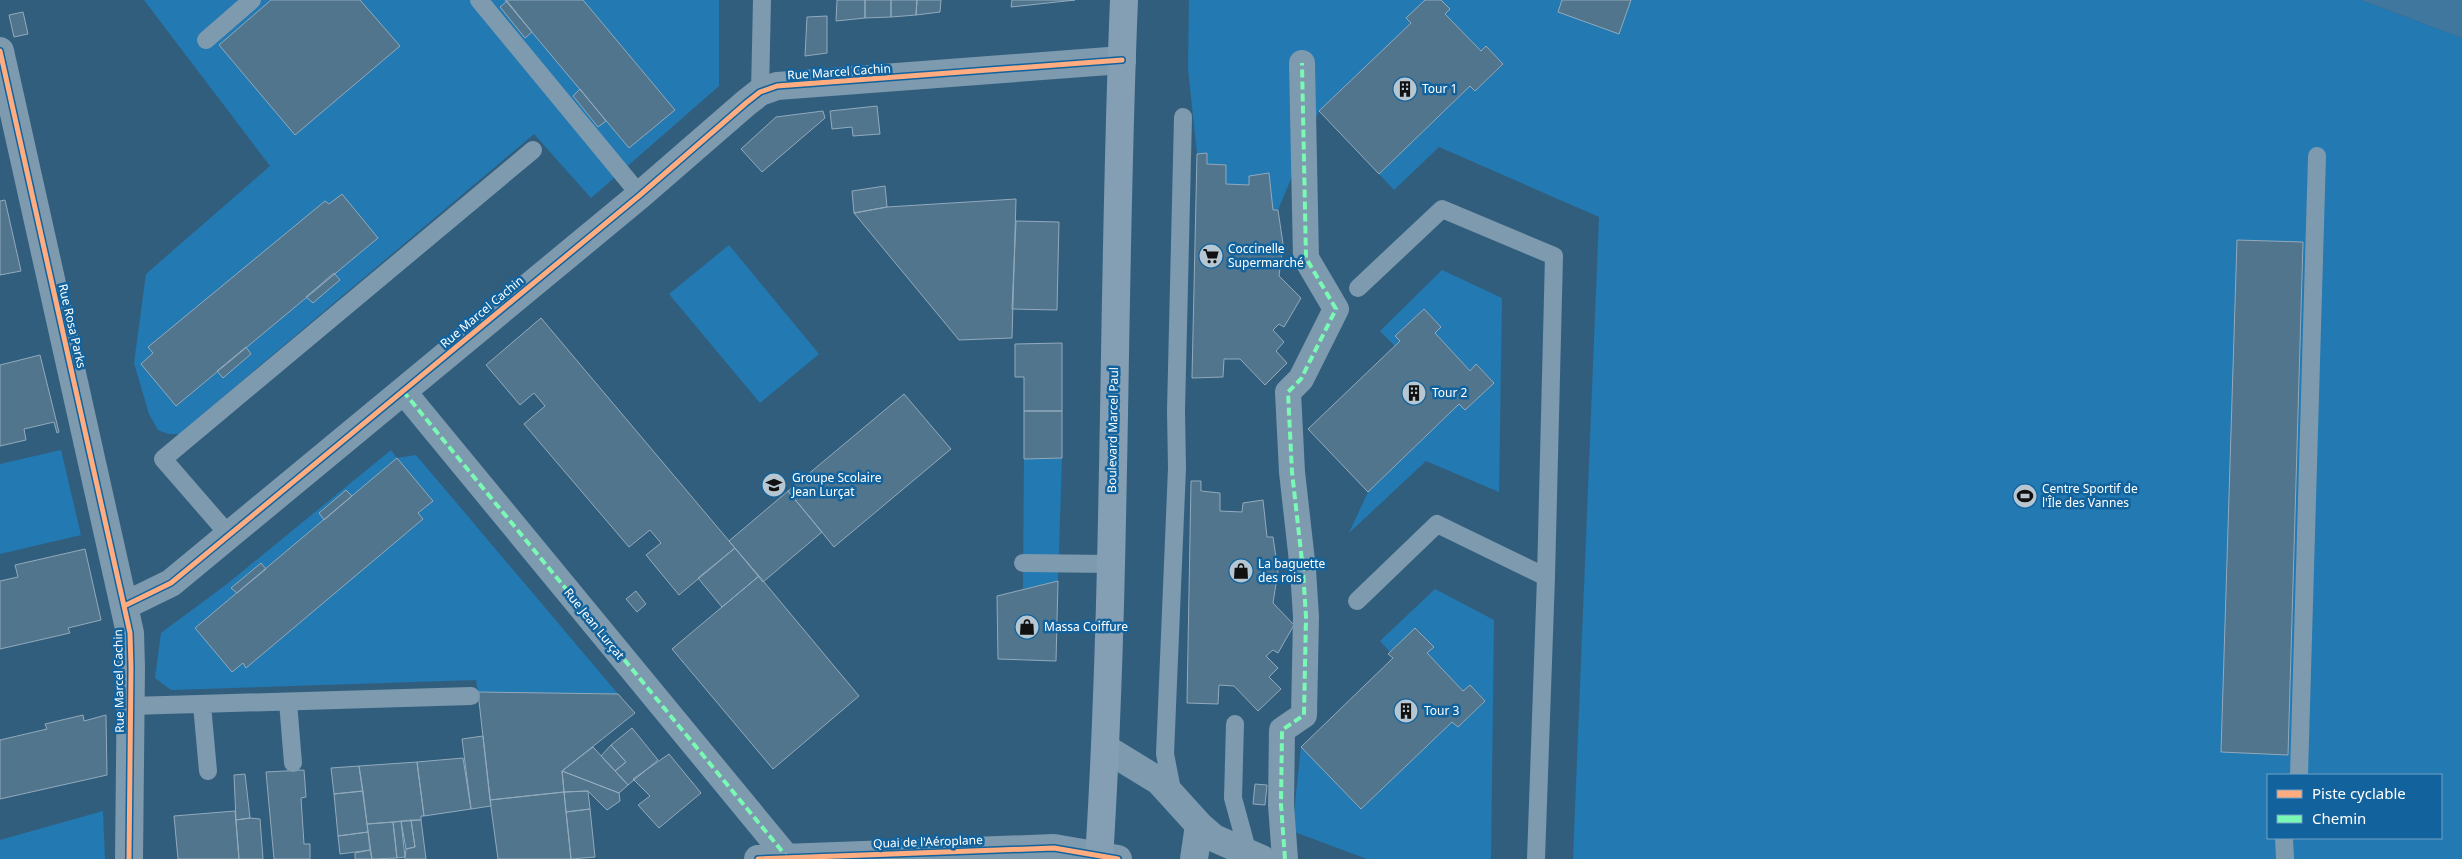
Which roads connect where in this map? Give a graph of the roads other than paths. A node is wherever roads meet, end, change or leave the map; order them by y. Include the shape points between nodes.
1 (252, 0) edge
2 (479, 0) edge
3 (762, 0) edge
4 (1124, 0) edge
5 (206, 40) dead end
6 (0, 50) edge
7 (1122, 60) junction
8 (1302, 63) dead end
9 (760, 92) junction
10 (1184, 117) dead end
11 (533, 150) dead end
12 (2318, 156) dead end
13 (640, 195) junction
14 (1358, 288) dead end
15 (403, 391) junction
16 (229, 535) junction
17 (1023, 563) dead end
18 (1110, 564) junction
19 (1546, 577) junction
20 (1357, 601) dead end
21 (124, 606) junction
22 (471, 696) dead end
23 (288, 702) junction
24 (202, 705) junction
25 (131, 706) junction
26 (1235, 724) dead end
27 (1105, 748) junction
28 (293, 763) dead end
29 (208, 771) dead end
30 (2299, 774) edge
31 (1174, 797) junction
32 (1199, 825) junction
33 (2284, 839) edge
34 (786, 856) junction
35 (1255, 856) edge
36 (1105, 858) edge
37 (129, 859) edge
38 (758, 859) edge
39 (1194, 859) edge
40 (1285, 859) edge
41 (1536, 859) edge
42 (2285, 859) edge

1 - 5 lane
2 - 13 lane
3 - 9 lane
4 - 7 main road, Boulevard Marcel Paul
6 - 21 street, Rue Rosa Parks
7 - 9 street, Rue Marcel Cachin via 777,86
7 - 18 main road, Boulevard Marcel Paul
8 - 40 street via 1306,258 1336,309 1300,379 1288,392 1306,617 1304,715 1282,730 1281,805
9 - 13 street, Rue Marcel Cachin
10 - 31 lane via 1177,468 1165,754
11 - 16 lane via 163,459
12 - 30 lane
13 - 15 street, Rue Marcel Cachin
14 - 19 lane via 1442,209 1554,256
15 - 16 street, Rue Marcel Cachin
15 - 34 street, Rue Jean Lurçat
16 - 21 street, Rue Marcel Cachin via 171,583
17 - 18 lane
18 - 27 main road, Boulevard Marcel Paul
19 - 20 lane via 1437,524
19 - 41 lane
21 - 25 street, Rue Marcel Cachin via 130,633
22 - 23 lane
23 - 24 lane
23 - 28 lane
24 - 25 lane
24 - 29 lane
25 - 37 street, Rue Marcel Cachin
26 - 35 lane via 1233,798
27 - 31 street via 1159,781
27 - 36 main road, Boulevard Marcel Paul
31 - 32 street
32 - 35 street via 1214,838
32 - 39 street
33 - 42 lane
34 - 36 street, Quai de l'Aéroplane via 1054,848
34 - 38 street, Quai de l'Aéroplane

